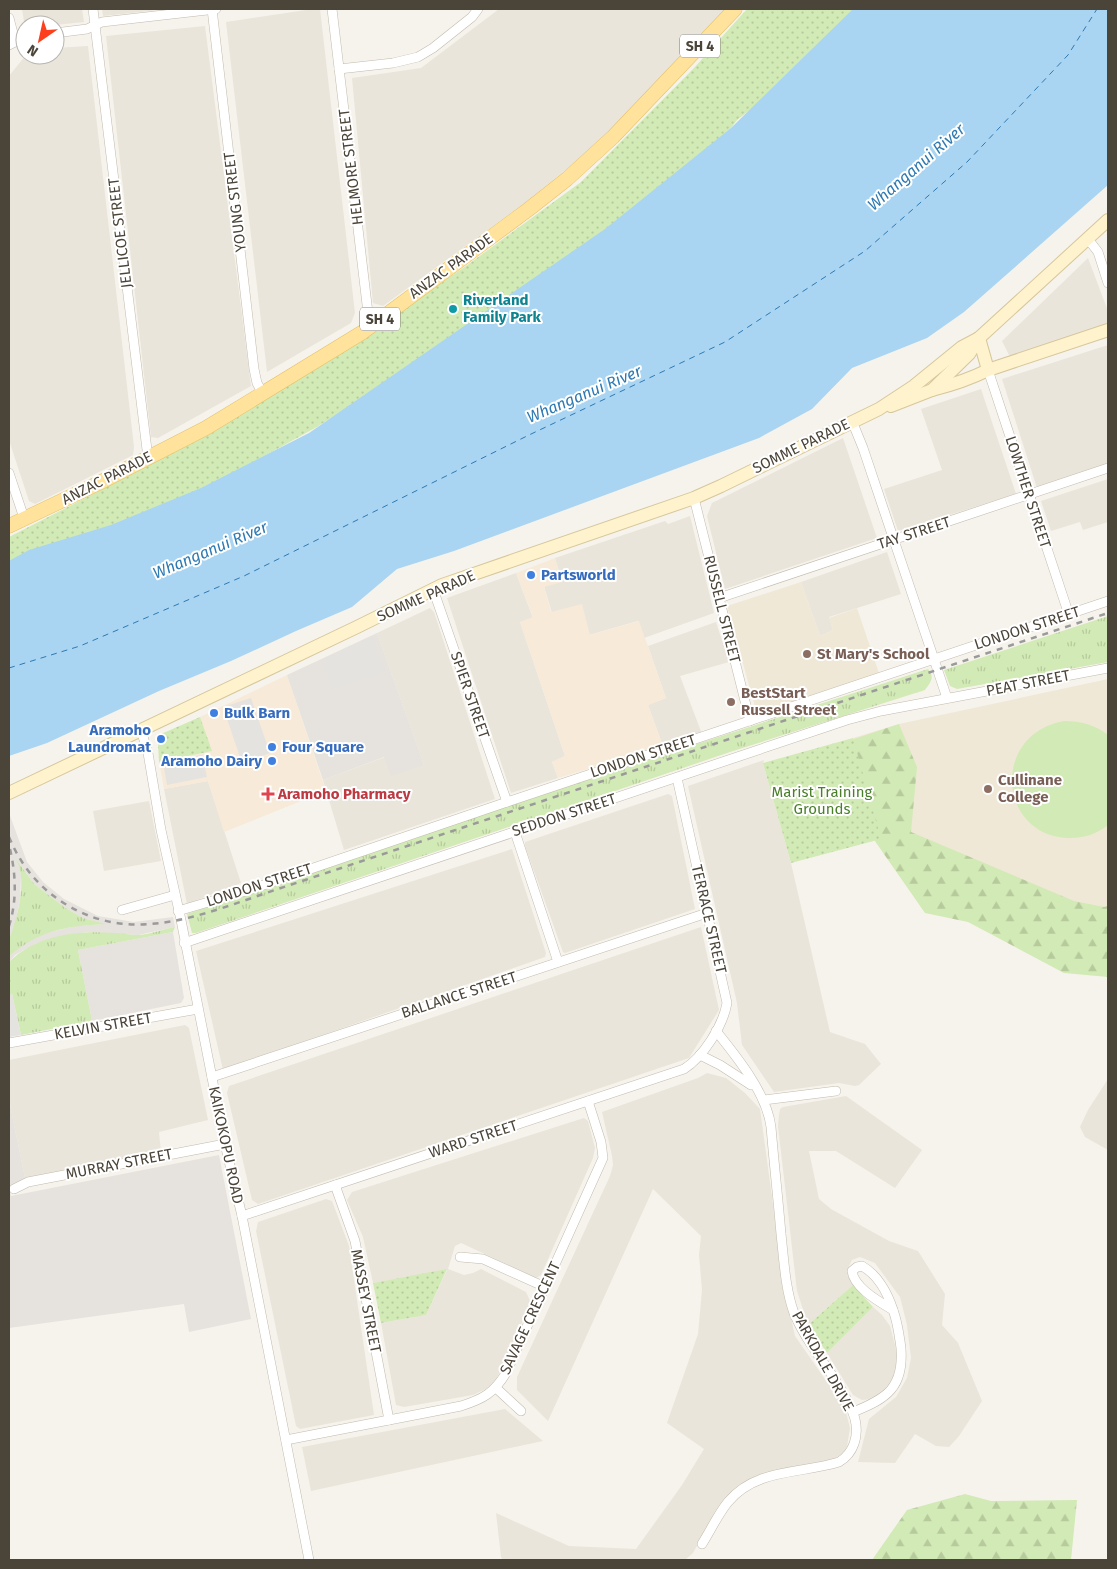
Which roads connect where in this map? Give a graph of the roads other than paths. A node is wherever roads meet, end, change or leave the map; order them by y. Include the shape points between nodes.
1 (93, 9) edge
2 (213, 9) edge
3 (332, 9) edge
4 (478, 9) edge
5 (735, 9) edge
6 (9, 18) edge
7 (95, 25) junction
8 (65, 32) edge
9 (12, 43) edge
10 (339, 69) junction
11 (1108, 220) edge
12 (1088, 239) junction
13 (1108, 282) edge
14 (373, 324) junction
15 (1108, 330) edge
16 (979, 338) junction
17 (988, 370) junction
18 (950, 374) junction
19 (914, 386) junction
20 (932, 390) junction
21 (263, 394) junction
22 (879, 408) junction
23 (852, 421) junction
24 (148, 458) junction
25 (1108, 468) edge
26 (9, 473) edge
27 (1029, 495) junction
28 (694, 498) junction
29 (15, 522) edge
30 (894, 539) junction
31 (433, 589) junction
32 (719, 598) junction
33 (1108, 601) edge
34 (1069, 614) junction
35 (934, 659) junction
36 (1108, 668) edge
37 (947, 698) junction
38 (750, 721) junction
39 (142, 730) junction
40 (677, 778) junction
41 (9, 793) edge
42 (507, 802) junction
43 (515, 832) junction
44 (175, 895) junction
45 (122, 910) dead end
46 (178, 911) junction
47 (707, 913) junction
48 (184, 943) junction
49 (558, 962) junction
50 (198, 1009) junction
51 (716, 1031) junction
52 (9, 1043) edge
53 (700, 1055) junction
54 (212, 1078) junction
55 (755, 1088) junction
56 (836, 1091) dead end
57 (764, 1100) junction
58 (588, 1101) junction
59 (225, 1144) junction
60 (335, 1185) junction
61 (14, 1189) dead end
62 (242, 1216) junction
63 (460, 1257) dead end
64 (545, 1287) junction
65 (893, 1310) junction
66 (496, 1388) junction
67 (520, 1411) dead end
68 (853, 1412) junction
69 (389, 1420) junction
70 (286, 1440) junction
71 (702, 1544) dead end
72 (309, 1560) edge

1 - 7 street, JELLICOE STREET
2 - 7 street
2 - 21 street, YOUNG STREET via 254,368
3 - 10 street, HELMORE STREET
4 - 10 street via 440,43 418,57
5 - 14 main road, ANZAC PARADE / SH 4 via 613,137 567,179
6 - 9 street
7 - 8 street
7 - 24 street, JELLICOE STREET
10 - 14 street, HELMORE STREET via 368,313
11 - 12 main road, SOMME PARADE
12 - 13 street via 1098,252
12 - 16 main road, SOMME PARADE
14 - 21 main road, ANZAC PARADE / SH 4
15 - 17 main road
16 - 17 main road
16 - 18 main road, SOMME PARADE via 970,354
16 - 19 main road, SOMME PARADE via 962,347
17 - 18 main road
17 - 20 main road
17 - 27 street, LOWTHER STREET
18 - 19 main road
18 - 20 main road, SOMME PARADE
19 - 22 main road, SOMME PARADE
20 - 22 main road, SOMME PARADE
21 - 24 main road, ANZAC PARADE / SH 4
22 - 23 main road, SOMME PARADE
23 - 28 main road, SOMME PARADE
23 - 30 street
24 - 29 main road, ANZAC PARADE / SH 4
25 - 27 street, TAY STREET
26 - 29 street
27 - 30 street, TAY STREET
27 - 34 street, LOWTHER STREET
28 - 31 main road, SOMME PARADE
28 - 32 street, RUSSELL STREET
30 - 32 street, TAY STREET
30 - 35 street
31 - 39 main road, SOMME PARADE
31 - 42 street, SPIER STREET
32 - 38 street, RUSSELL STREET
33 - 34 street, LONDON STREET
34 - 35 street, LONDON STREET
35 - 37 street
35 - 38 street, LONDON STREET
36 - 37 street, PEAT STREET
37 - 40 street, SEDDON STREET via 847,720
38 - 42 street, LONDON STREET
39 - 41 main road, SOMME PARADE
39 - 44 street, KAIKOKOPU ROAD
40 - 43 street, SEDDON STREET
40 - 47 street, TERRACE STREET
42 - 46 street, LONDON STREET
43 - 48 street, SEDDON STREET
43 - 49 street
44 - 45 street
44 - 46 street, KAIKOKOPU ROAD
46 - 48 street, KAIKOKOPU ROAD
47 - 49 street, BALLANCE STREET
47 - 51 street, TERRACE STREET via 726,1003
48 - 50 street, KAIKOKOPU ROAD
49 - 54 street, BALLANCE STREET
50 - 52 street, KELVIN STREET
50 - 54 street, KAIKOKOPU ROAD
51 - 53 street, TERRACE STREET
51 - 55 street, PARKDALE DRIVE
53 - 55 street, PARKDALE DRIVE
53 - 58 street, WARD STREET via 684,1069
54 - 59 street, KAIKOKOPU ROAD
55 - 57 street, PARKDALE DRIVE
56 - 57 street
57 - 68 street, PARKDALE DRIVE via 770,1117 790,1298 804,1334
58 - 60 street, WARD STREET
58 - 64 street, SAVAGE CRESCENT via 602,1142 603,1158
59 - 61 street, MURRAY STREET via 28,1182
59 - 62 street, KAIKOKOPU ROAD
60 - 62 street, WARD STREET
60 - 69 street, MASSEY STREET via 355,1240
62 - 70 street, KAIKOKOPU ROAD
63 - 64 street via 483,1260
64 - 66 street, SAVAGE CRESCENT
65 - 65 street via 865,1291 853,1277 854,1269 862,1266 868,1270 889,1296
65 - 68 street via 901,1355 897,1382 878,1401
66 - 67 street
66 - 69 street, SAVAGE CRESCENT via 461,1406
68 - 71 street, PARKDALE DRIVE via 855,1440 848,1455 839,1462 768,1476 748,1485 728,1502
69 - 70 street, SAVAGE CRESCENT
70 - 72 street, KAIKOKOPU ROAD

